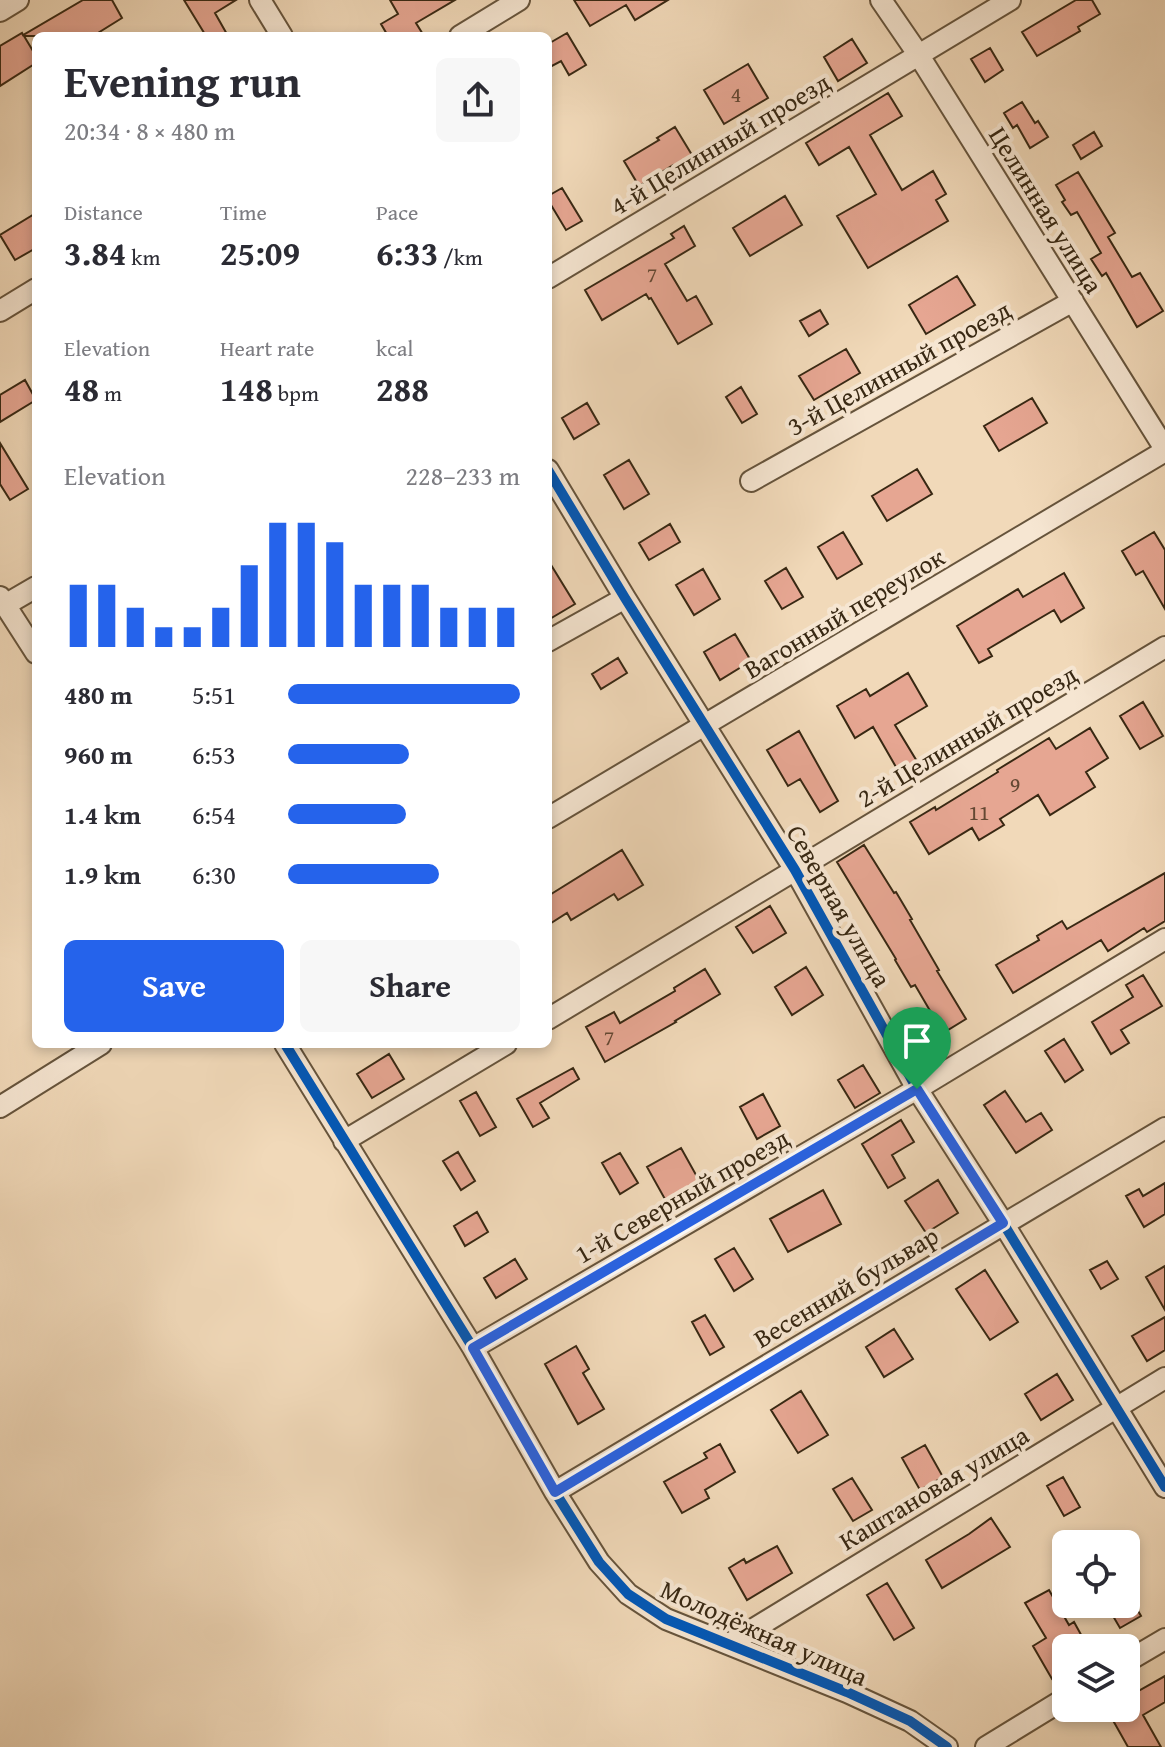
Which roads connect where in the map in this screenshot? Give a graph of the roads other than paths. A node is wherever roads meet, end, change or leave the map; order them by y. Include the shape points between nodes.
1 (18, 0) edge
2 (260, 0) edge
3 (519, 0) edge
4 (881, 0) edge
5 (1010, 0) edge
6 (0, 11) edge
7 (280, 32) edge
8 (467, 32) edge
9 (918, 54) junction
10 (552, 276) edge
11 (32, 291) edge
12 (1073, 301) junction
13 (0, 311) edge
14 (1165, 450) edge
15 (552, 477) edge
16 (751, 481) dead end
17 (32, 589) edge
18 (625, 598) junction
19 (3, 601) edge
20 (552, 639) edge
21 (32, 647) edge
22 (1165, 647) edge
23 (704, 726) junction
24 (552, 816) edge
25 (795, 870) junction
26 (1165, 939) edge
27 (552, 1017) edge
28 (95, 1048) edge
29 (287, 1048) edge
30 (499, 1048) edge
31 (917, 1089) junction
32 (0, 1107) edge
33 (1165, 1128) edge
34 (344, 1141) junction
35 (1003, 1223) junction
36 (473, 1348) junction
37 (1165, 1378) edge
38 (1115, 1408) junction
39 (1165, 1487) edge
40 (555, 1492) junction
41 (1165, 1639) edge
42 (729, 1644) junction
43 (1140, 1654) edge
44 (1052, 1706) edge
45 (986, 1746) edge
46 (947, 1747) edge

1 - 6 street
2 - 7 street
3 - 8 street
4 - 9 street, Целинная улица
5 - 9 street, 4-й Целинный проезд
9 - 10 street, 4-й Целинный проезд
9 - 12 street, Целинная улица
11 - 13 street
12 - 14 street, Целинная улица
12 - 16 street, 3-й Целинный проезд
14 - 23 street, Вагонный переулок
15 - 18 street, Северная улица
17 - 19 street
18 - 20 street
18 - 23 street, Северная улица
19 - 21 street
22 - 25 street, 2-й Целинный проезд
23 - 24 street, Вагонный переулок
23 - 25 street, Северная улица
25 - 27 street, 2-й Целинный проезд
25 - 31 street, Северная улица
26 - 31 street, 1-й Северный проезд
28 - 32 street
29 - 34 street, Молодёжная улица
30 - 34 street
31 - 35 street, Северная улица
31 - 36 street, 1-й Северный проезд
33 - 35 street, Весенний бульвар
34 - 36 street, Молодёжная улица
35 - 38 street, Северная улица
35 - 40 street, Весенний бульвар
36 - 40 street, Молодёжная улица
37 - 38 street, Каштановая улица
38 - 39 street, Северная улица
38 - 42 street, Каштановая улица
40 - 42 street, Молодёжная улица via 599,1562 628,1594 666,1619
41 - 43 street
42 - 46 street, Молодёжная улица via 910,1721
44 - 45 street

